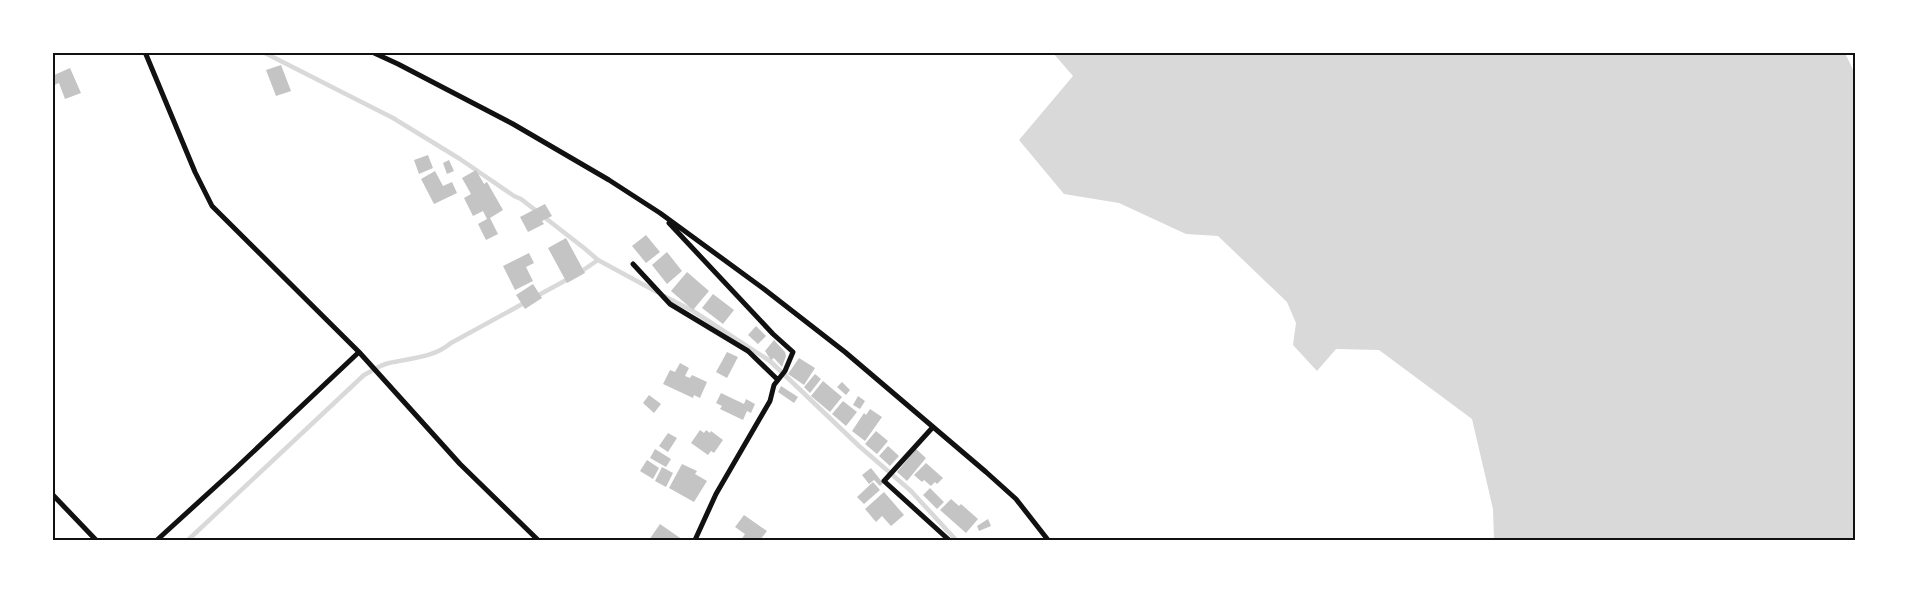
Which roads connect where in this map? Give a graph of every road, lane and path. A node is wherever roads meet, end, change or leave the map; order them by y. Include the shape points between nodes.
1 (145, 52) edge
2 (372, 52) edge
3 (660, 213) junction
4 (633, 264) dead end
5 (359, 352) junction
6 (778, 380) junction
7 (933, 427) junction
8 (52, 494) edge
9 (96, 540) edge
10 (157, 540) edge
11 (538, 540) edge
12 (695, 540) edge
13 (949, 540) edge
14 (1048, 540) edge

1 - 5 street via 212,206
2 - 3 street via 513,124
3 - 6 street via 793,352
3 - 7 street via 780,300
4 - 6 street via 670,304 748,351
5 - 10 street
5 - 11 street via 460,464
6 - 12 street via 770,401 716,494
7 - 13 street via 884,480
7 - 14 street via 1016,498
8 - 9 street

